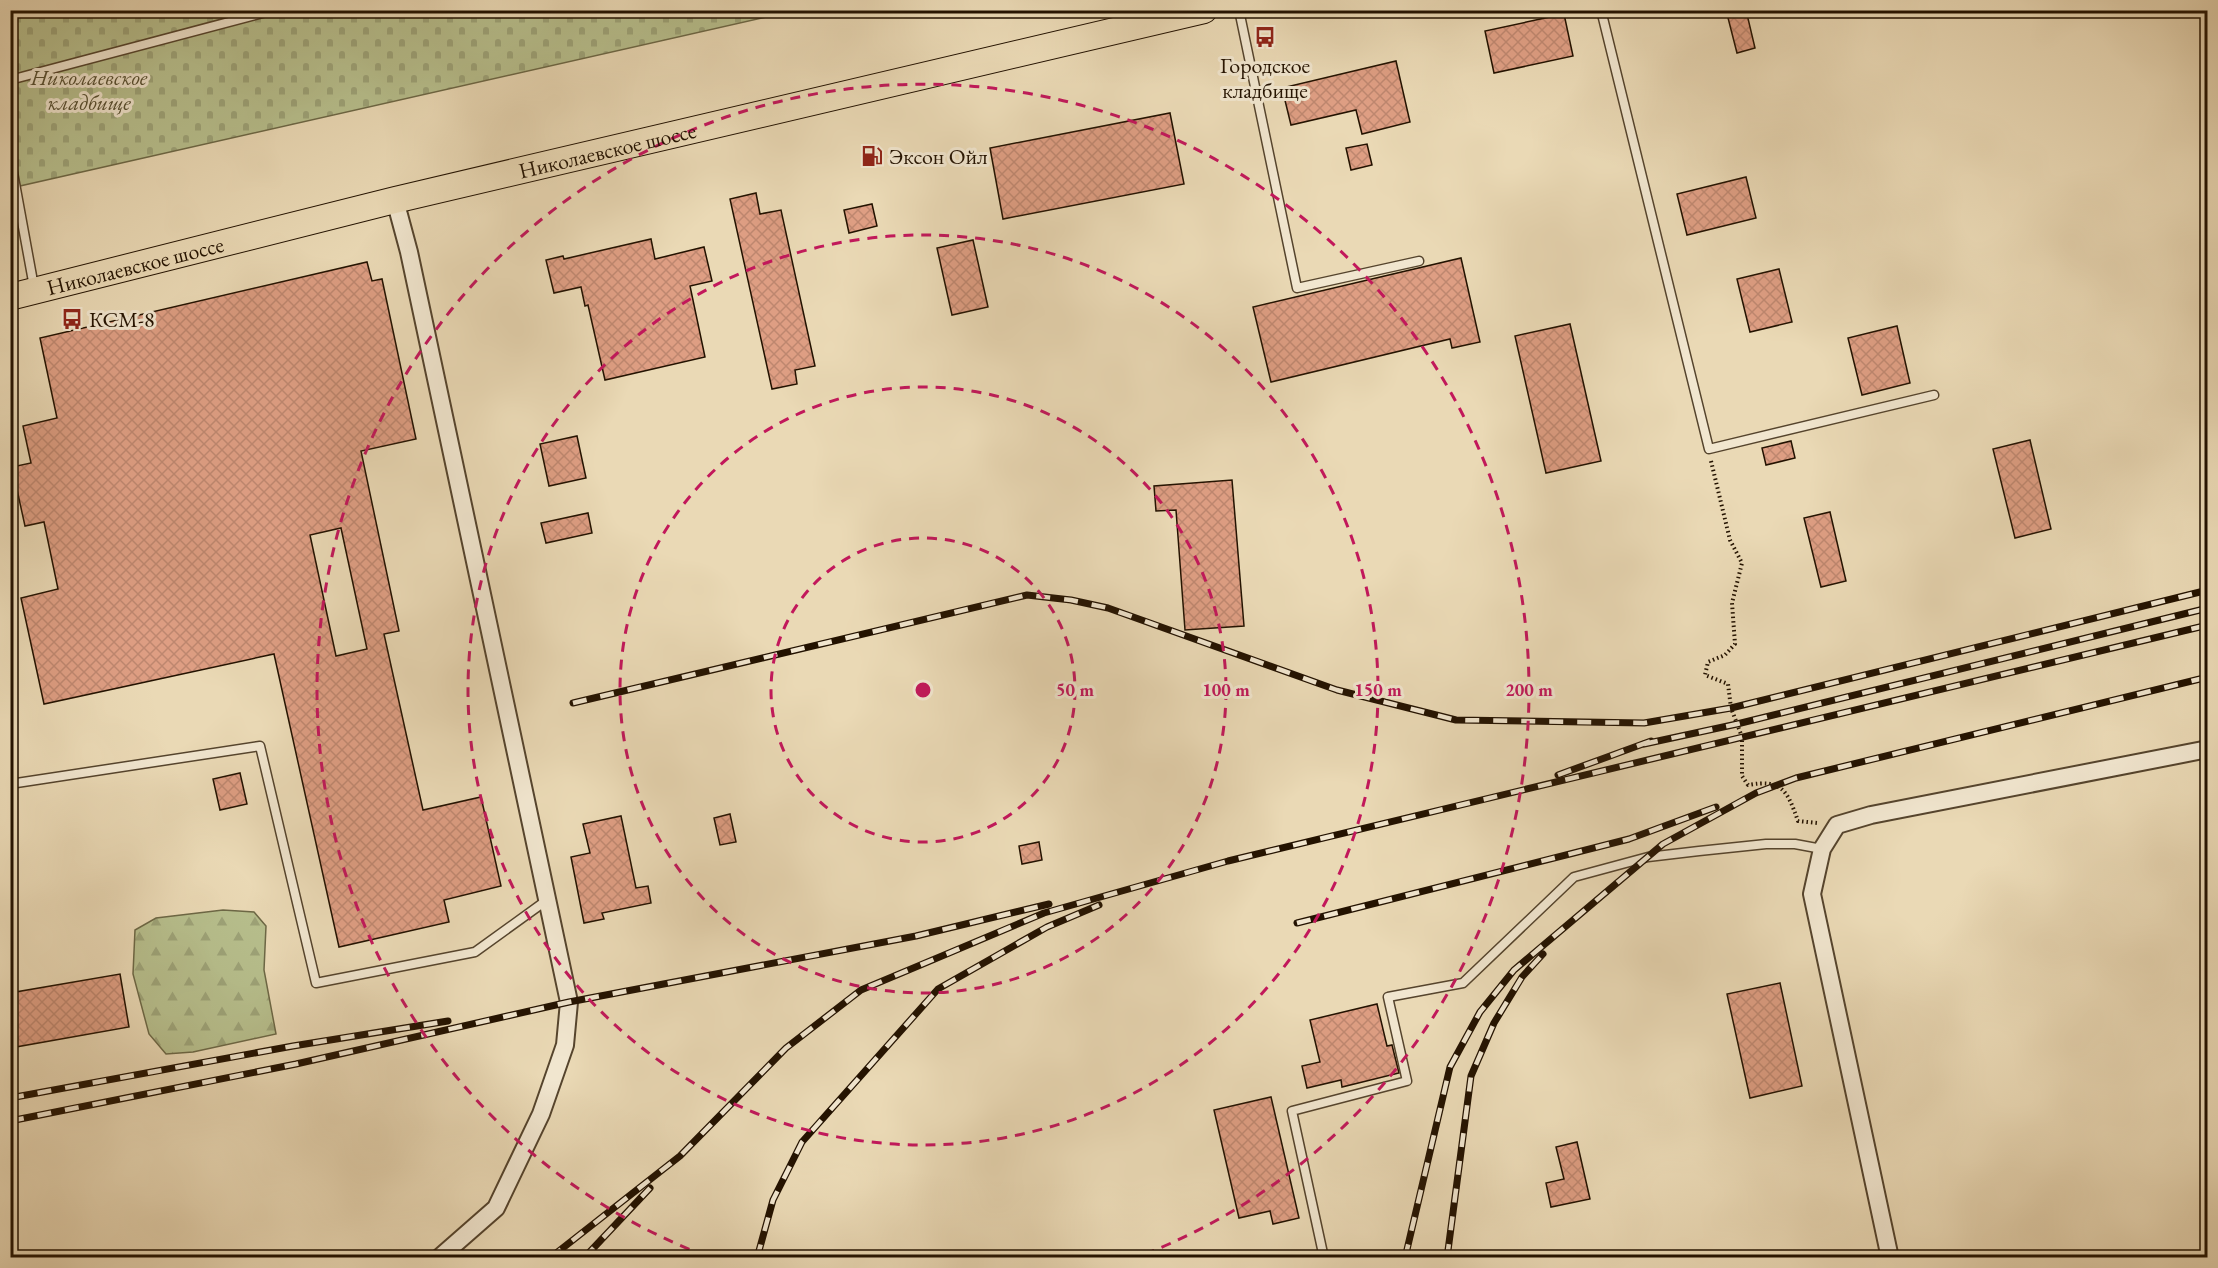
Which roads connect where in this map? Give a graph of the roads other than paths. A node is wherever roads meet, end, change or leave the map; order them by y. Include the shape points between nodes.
1 (274, 10) edge
2 (1204, 10) edge
3 (1239, 10) edge
4 (1601, 10) edge
5 (10, 80) edge
6 (10, 156) edge
7 (395, 200) junction
8 (1419, 261) dead end
9 (35, 290) junction
10 (10, 297) edge
11 (1934, 395) dead end
12 (2208, 748) edge
13 (10, 784) edge
14 (1822, 849) junction
15 (548, 900) junction
16 (439, 1257) edge
17 (1324, 1257) edge
18 (1890, 1257) edge

1 - 5 lane
2 - 7 main road, Николаевское шоссе
3 - 8 lane via 1297,288
4 - 11 lane via 1709,448
6 - 9 lane
7 - 9 main road, Николаевское шоссе
7 - 15 street
9 - 10 main road, Николаевское шоссе
12 - 14 street via 1871,815 1837,825
13 - 15 lane via 260,746 316,983 475,952
14 - 17 lane via 1766,844 1700,851 1648,857 1574,877 1463,983 1388,997 1407,1081 1292,1111
14 - 18 street via 1812,894
15 - 16 street via 569,1002 565,1045 541,1114 496,1208

